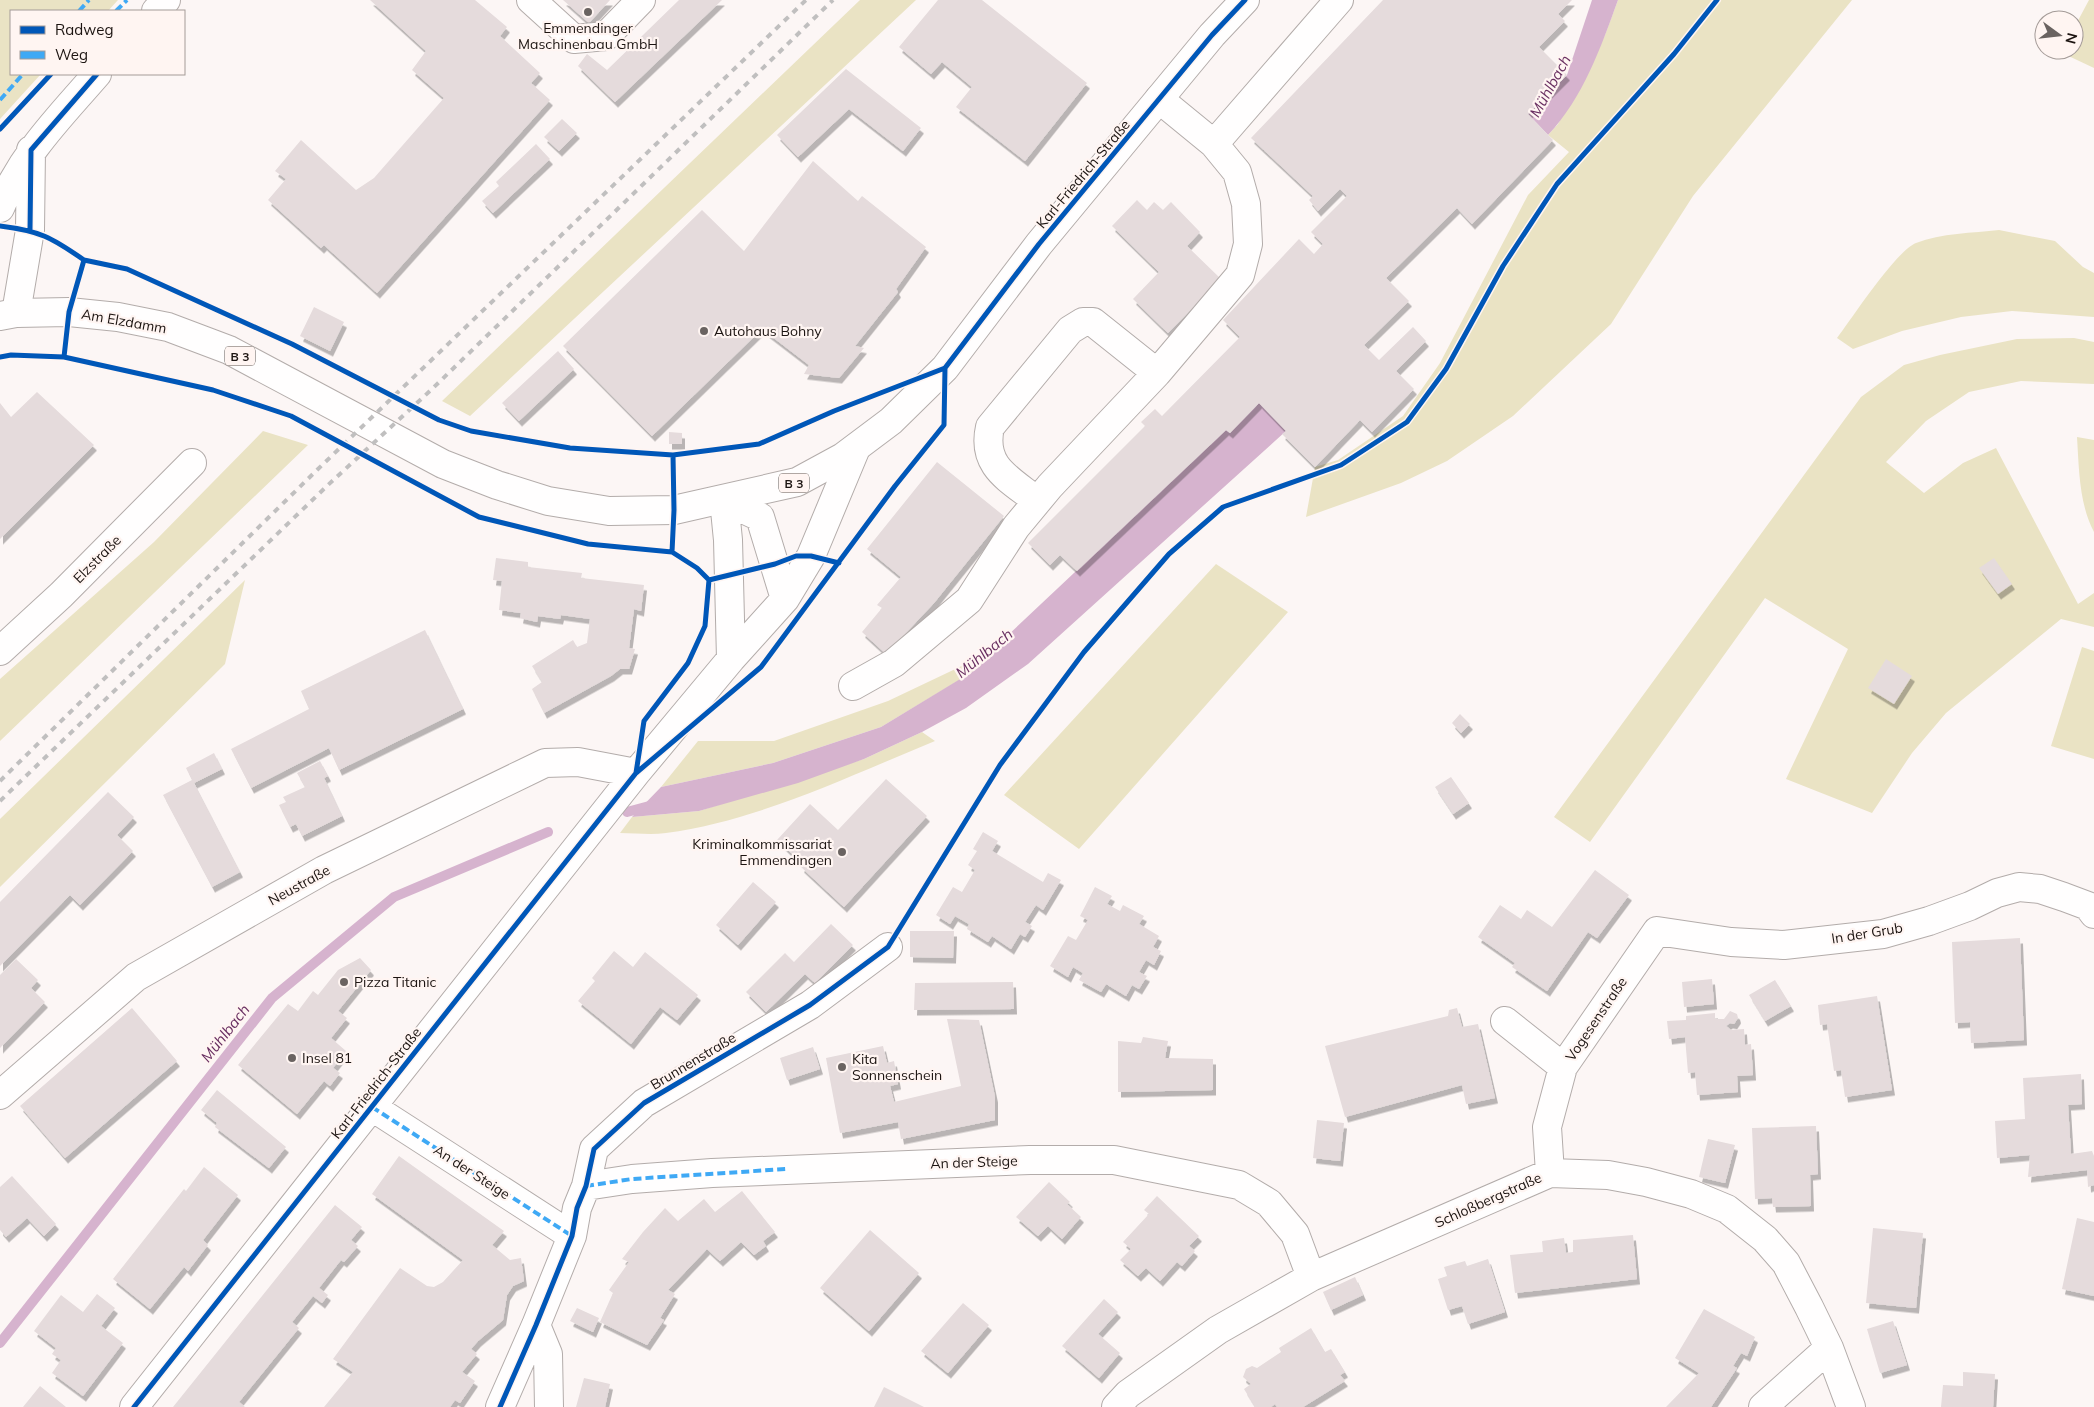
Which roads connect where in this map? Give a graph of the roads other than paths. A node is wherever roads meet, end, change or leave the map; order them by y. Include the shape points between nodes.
1 (166, 0) edge
2 (530, 0) edge
3 (641, 0) edge
4 (1245, 0) edge
5 (1339, 0) edge
6 (157, 10) edge
7 (96, 75) edge
8 (1159, 99) junction
9 (1214, 144) junction
10 (31, 150) junction
11 (0, 171) edge
12 (0, 208) edge
13 (0, 291) edge
14 (8, 314) edge
15 (1157, 373) junction
16 (856, 448) junction
17 (192, 463) dead end
18 (724, 500) junction
19 (1037, 501) junction
20 (785, 599) junction
21 (0, 651) edge
22 (731, 659) junction
23 (853, 686) dead end
24 (636, 773) junction
25 (2094, 914) edge
26 (1657, 930) joint
27 (888, 947) dead end
28 (1506, 1021) dead end
29 (1563, 1067) junction
30 (0, 1095) edge
31 (372, 1107) junction
32 (1550, 1174) junction
33 (586, 1186) junction
34 (572, 1236) junction
35 (1311, 1277) junction
36 (536, 1325) junction
37 (1829, 1348) junction
38 (134, 1407) edge
39 (500, 1407) edge
40 (549, 1407) edge
41 (1116, 1407) edge
42 (1763, 1407) edge
43 (1851, 1407) edge

1 - 6 street
2 - 3 street via 574,39 606,36
4 - 8 street, Karl-Friedrich-Straße / B 3
5 - 9 street
7 - 10 street
8 - 9 street
8 - 16 street, Karl-Friedrich-Straße / B 3 via 1039,244 945,368 891,421
9 - 15 street via 1237,172 1246,204 1248,244 1240,275
10 - 11 street
10 - 12 street
10 - 14 street via 30,230
13 - 14 street
14 - 18 street, Am Elzdamm / B 3 via 69,312 168,327 229,350 443,464 548,500 609,511 674,510
15 - 19 street
15 - 19 street via 1093,322 1083,322 1070,330 990,427 987,441 989,454 998,469
16 - 18 street, Karl-Friedrich-Straße / B 3 via 797,482
16 - 20 street, Karl-Friedrich-Straße via 811,556
17 - 21 street, Elzstraße via 61,596
18 - 20 street via 760,517
18 - 22 street
19 - 23 street via 1016,526 970,600 894,663
20 - 22 street, Karl-Friedrich-Straße
22 - 24 street, Karl-Friedrich-Straße
24 - 30 street, Neustraße via 578,762 545,763 324,870 136,977
24 - 31 street, Karl-Friedrich-Straße
25 - 26 street, In der Grub via 2088,906 2064,897 2040,889 2018,887 1997,892 1929,921 1883,934 1784,945 1731,942
26 - 29 street, Vogesenstraße
27 - 33 street, Brunnenstraße via 810,1005 644,1103 594,1149
28 - 29 street
29 - 32 street, Vogesenstraße via 1547,1127
31 - 34 street, An der Steige
31 - 38 street, Karl-Friedrich-Straße
32 - 35 street, Schloßbergstraße
32 - 37 street, Schloßbergstraße via 1608,1175 1646,1182 1691,1194 1727,1210 1765,1239 1786,1263
33 - 34 street, Brunnenstraße via 577,1208
33 - 35 street, An der Steige via 712,1173 1030,1160 1114,1160 1239,1185 1269,1204 1295,1234
34 - 36 street, Brunnenstraße
35 - 41 street, Schloßbergstraße via 1218,1330 1128,1394
36 - 39 street, Brunnenstraße
36 - 40 street via 548,1354
37 - 42 street
37 - 43 street, Schloßbergstraße

